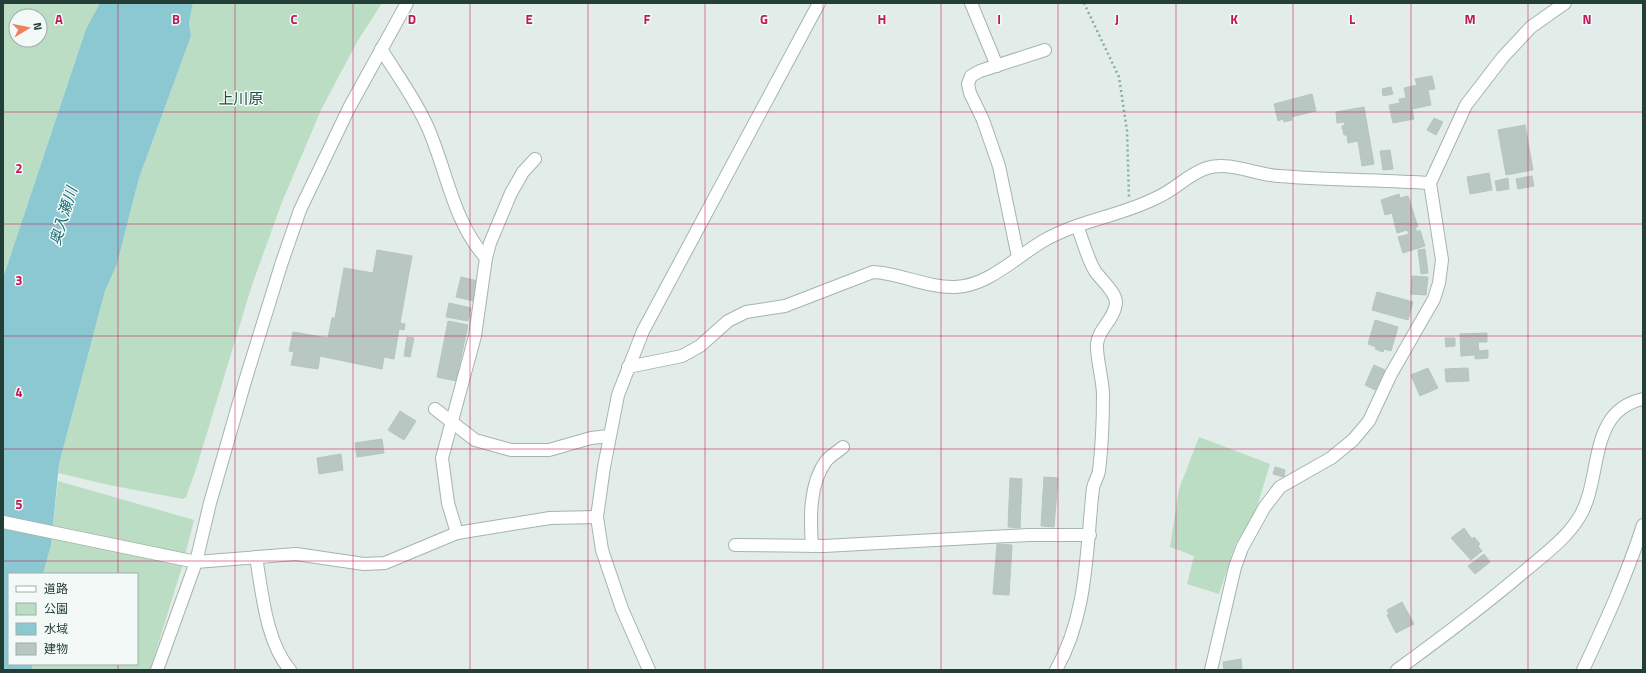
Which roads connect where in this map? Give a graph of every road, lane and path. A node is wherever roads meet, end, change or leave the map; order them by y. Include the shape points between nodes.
1 (407, 3) edge
2 (819, 3) edge
3 (971, 3) edge
4 (1084, 3) edge
5 (1565, 3) edge
6 (381, 49) junction
7 (1045, 50) dead end
8 (997, 66) junction
9 (535, 159) dead end
10 (1430, 183) junction
11 (1130, 208) junction
12 (1077, 226) junction
13 (1018, 257) junction
14 (486, 258) junction
15 (628, 367) junction
16 (1643, 399) edge
17 (435, 409) dead end
18 (452, 422) junction
19 (610, 436) junction
20 (843, 447) dead end
21 (597, 517) junction
22 (3, 522) edge
23 (1643, 525) edge
24 (457, 533) junction
25 (1090, 535) junction
26 (735, 545) dead end
27 (812, 546) junction
28 (256, 557) junction
29 (192, 560) junction
30 (157, 670) edge
31 (290, 670) edge
32 (649, 670) edge
33 (1056, 670) edge
34 (1211, 670) edge
35 (1397, 670) edge
36 (1583, 670) edge

1 - 6 street
2 - 15 street via 643,331
3 - 8 street
4 - 11 path via 1119,77 1127,131
5 - 10 street via 1531,27 1503,57 1466,105
6 - 14 street via 428,127 463,226 474,246
6 - 29 street via 348,108 295,224
7 - 8 street
8 - 13 street via 972,76 968,84 999,166
9 - 14 street via 510,193
10 - 11 street via 1277,176 1230,167 1208,168 1187,177 1159,197
10 - 34 street via 1442,260 1434,299 1391,374 1368,421 1353,440 1331,458 1280,487 1264,508 1242,548 1235,567
11 - 12 street
12 - 13 street via 1044,241
12 - 25 street via 1094,269 1114,296 1116,303 1113,313 1099,335 1097,345 1103,396 1099,472 1094,486
13 - 15 street via 976,283 956,287 941,286 888,272 872,272 785,306 746,312 728,321 700,346 682,356
14 - 18 street via 475,336
15 - 19 street via 618,395
16 - 35 street via 1621,407 1610,418 1599,445 1587,503 1571,528 1555,546
17 - 18 street
18 - 19 street via 475,440 511,450 549,450 591,438
18 - 24 street via 442,458 448,503
19 - 21 street
20 - 27 street via 826,461 816,483 811,519
21 - 24 street via 550,518
21 - 32 street via 602,550 622,609
22 - 29 street
23 - 36 street via 1634,554
24 - 28 street via 385,563 364,564 296,554
25 - 27 street via 1028,535
25 - 33 street via 1074,634
26 - 27 street
28 - 29 street
28 - 31 street via 265,610 274,640
29 - 30 street

